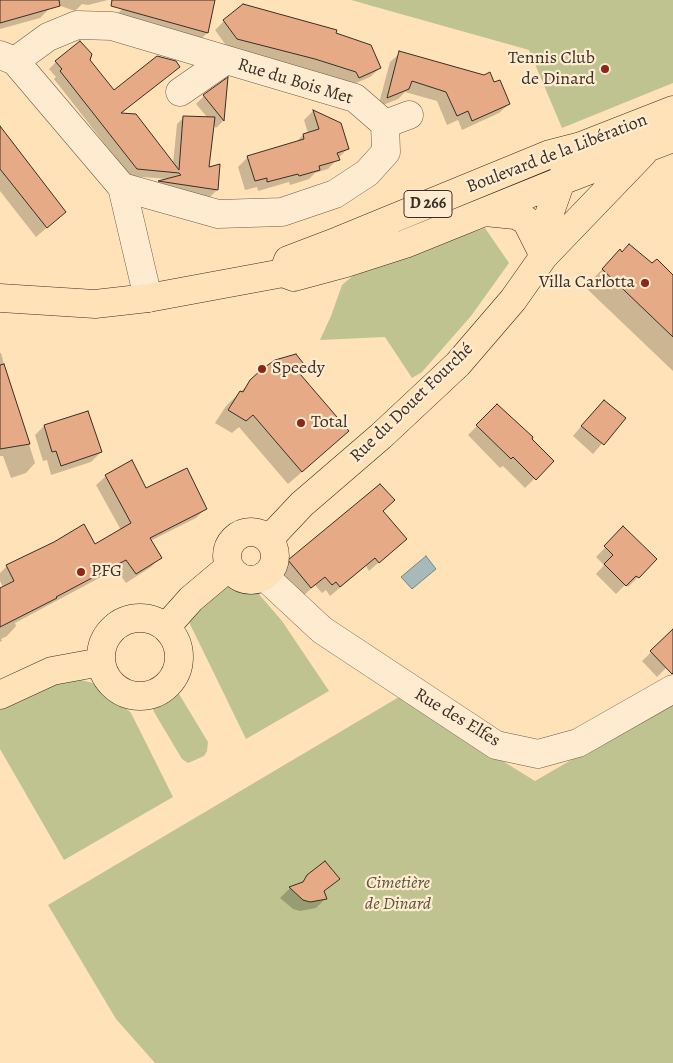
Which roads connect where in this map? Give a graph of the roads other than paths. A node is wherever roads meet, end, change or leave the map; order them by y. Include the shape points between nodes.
1 (8, 58) edge
2 (226, 60) junction
3 (180, 92) dead end
4 (673, 110) edge
5 (673, 138) edge
6 (582, 146) junction
7 (648, 148) junction
8 (560, 181) junction
9 (122, 187) junction
10 (484, 211) junction
11 (544, 256) junction
12 (283, 273) junction
13 (0, 298) edge
14 (148, 298) junction
15 (269, 539) junction
16 (229, 567) junction
17 (264, 576) junction
18 (166, 627) junction
19 (101, 662) junction
20 (673, 689) edge
21 (0, 694) edge

1 - 2 street, Rue du Bois Met via 77,25 112,26
1 - 9 street, Rue du Bois Met
2 - 3 street, Rue du Bois Met
2 - 9 street, Rue du Bois Met via 355,98 397,120 386,152 367,173 335,194 282,212 218,214
4 - 6 main road, Boulevard de la Libération / D 266
5 - 7 main road, Boulevard de la Libération / D 266
6 - 8 main road, Rue du Douet Fourché
6 - 12 main road, Boulevard de la Libération / D 266 via 550,154 288,260
7 - 8 main road, Boulevard de la Libération / D 266
7 - 11 main road, Rue du Douet Fourché
8 - 10 main road, Boulevard de la Libération / D 266
8 - 11 main road, Rue du Douet Fourché via 549,215
9 - 14 street, Rue du Bois Met
10 - 11 main road via 515,215 526,220
10 - 12 main road, Boulevard de la Libération / D 266 via 405,244 346,263 294,277
11 - 15 main road, Rue du Douet Fourché via 513,300 458,364 302,504
12 - 14 main road, Boulevard de la Libération / D 266
13 - 14 main road, Boulevard de la Libération / D 266 via 95,304
15 - 16 main road via 254,531 238,535 228,548 226,559
15 - 17 main road via 275,554 274,563
16 - 17 main road via 241,578 250,580
16 - 18 main road via 191,599
17 - 20 street, Rue des Elfes via 322,630 496,745 538,754 578,742
18 - 19 main road via 154,620 141,618 122,622 111,630 104,642
18 - 19 main road via 177,642 180,655 172,681 162,690 150,696 132,696 114,686
19 - 21 main road via 52,671

